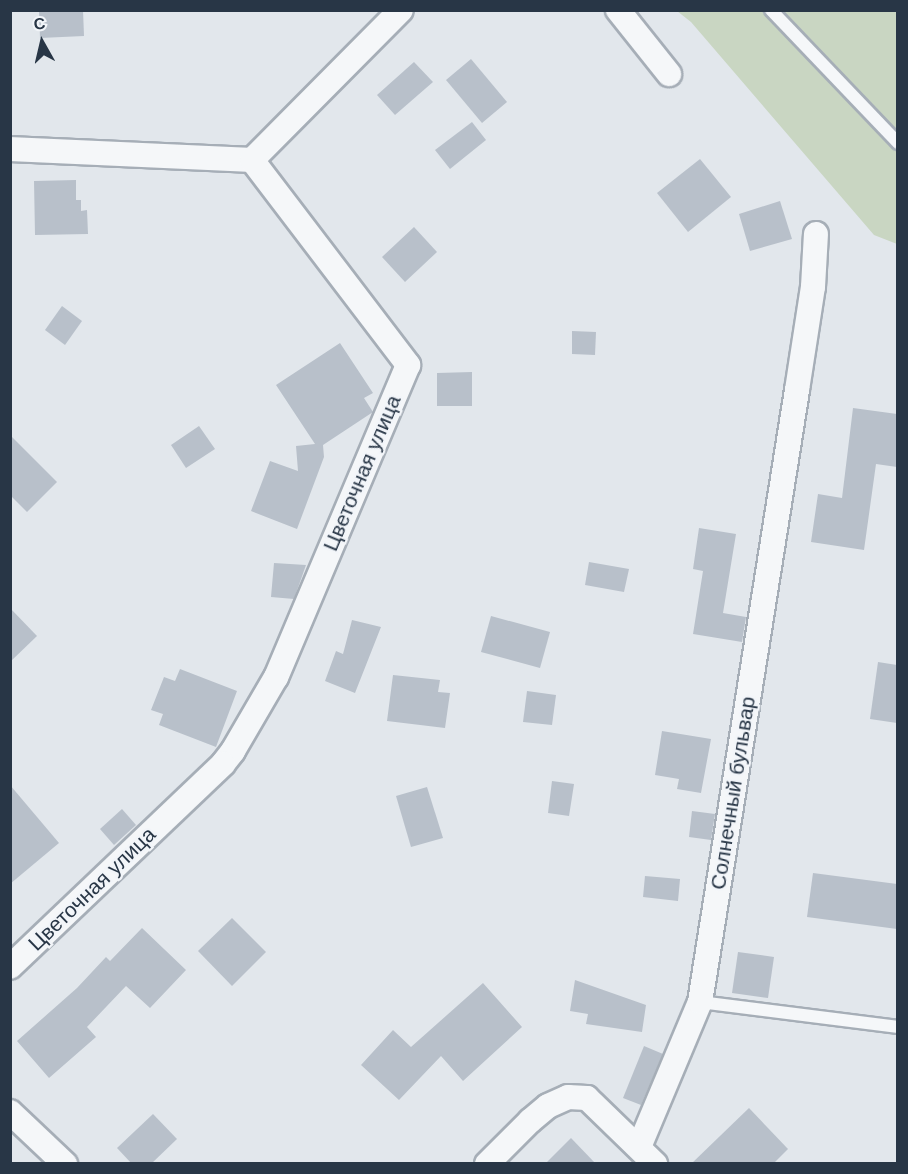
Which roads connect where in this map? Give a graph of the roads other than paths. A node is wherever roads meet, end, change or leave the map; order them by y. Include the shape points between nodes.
1 (401, 10) edge
2 (618, 10) edge
3 (771, 10) edge
4 (669, 74) dead end
5 (897, 143) edge
6 (10, 148) edge
7 (252, 160) junction
8 (816, 234) dead end
9 (10, 967) edge
10 (700, 1002) junction
11 (897, 1027) edge
12 (10, 1112) edge
13 (647, 1155) edge
14 (65, 1164) edge
15 (487, 1164) edge

1 - 7 street
2 - 4 street
3 - 5 lane
6 - 7 street
7 - 9 street, Цветочная улица via 408,365 276,677 233,751
8 - 10 street, Солнечный бульвар via 813,287
10 - 11 lane
10 - 13 street, Солнечный бульвар
12 - 14 street
13 - 15 street, Солнечный бульвар via 587,1098 568,1097 548,1106

